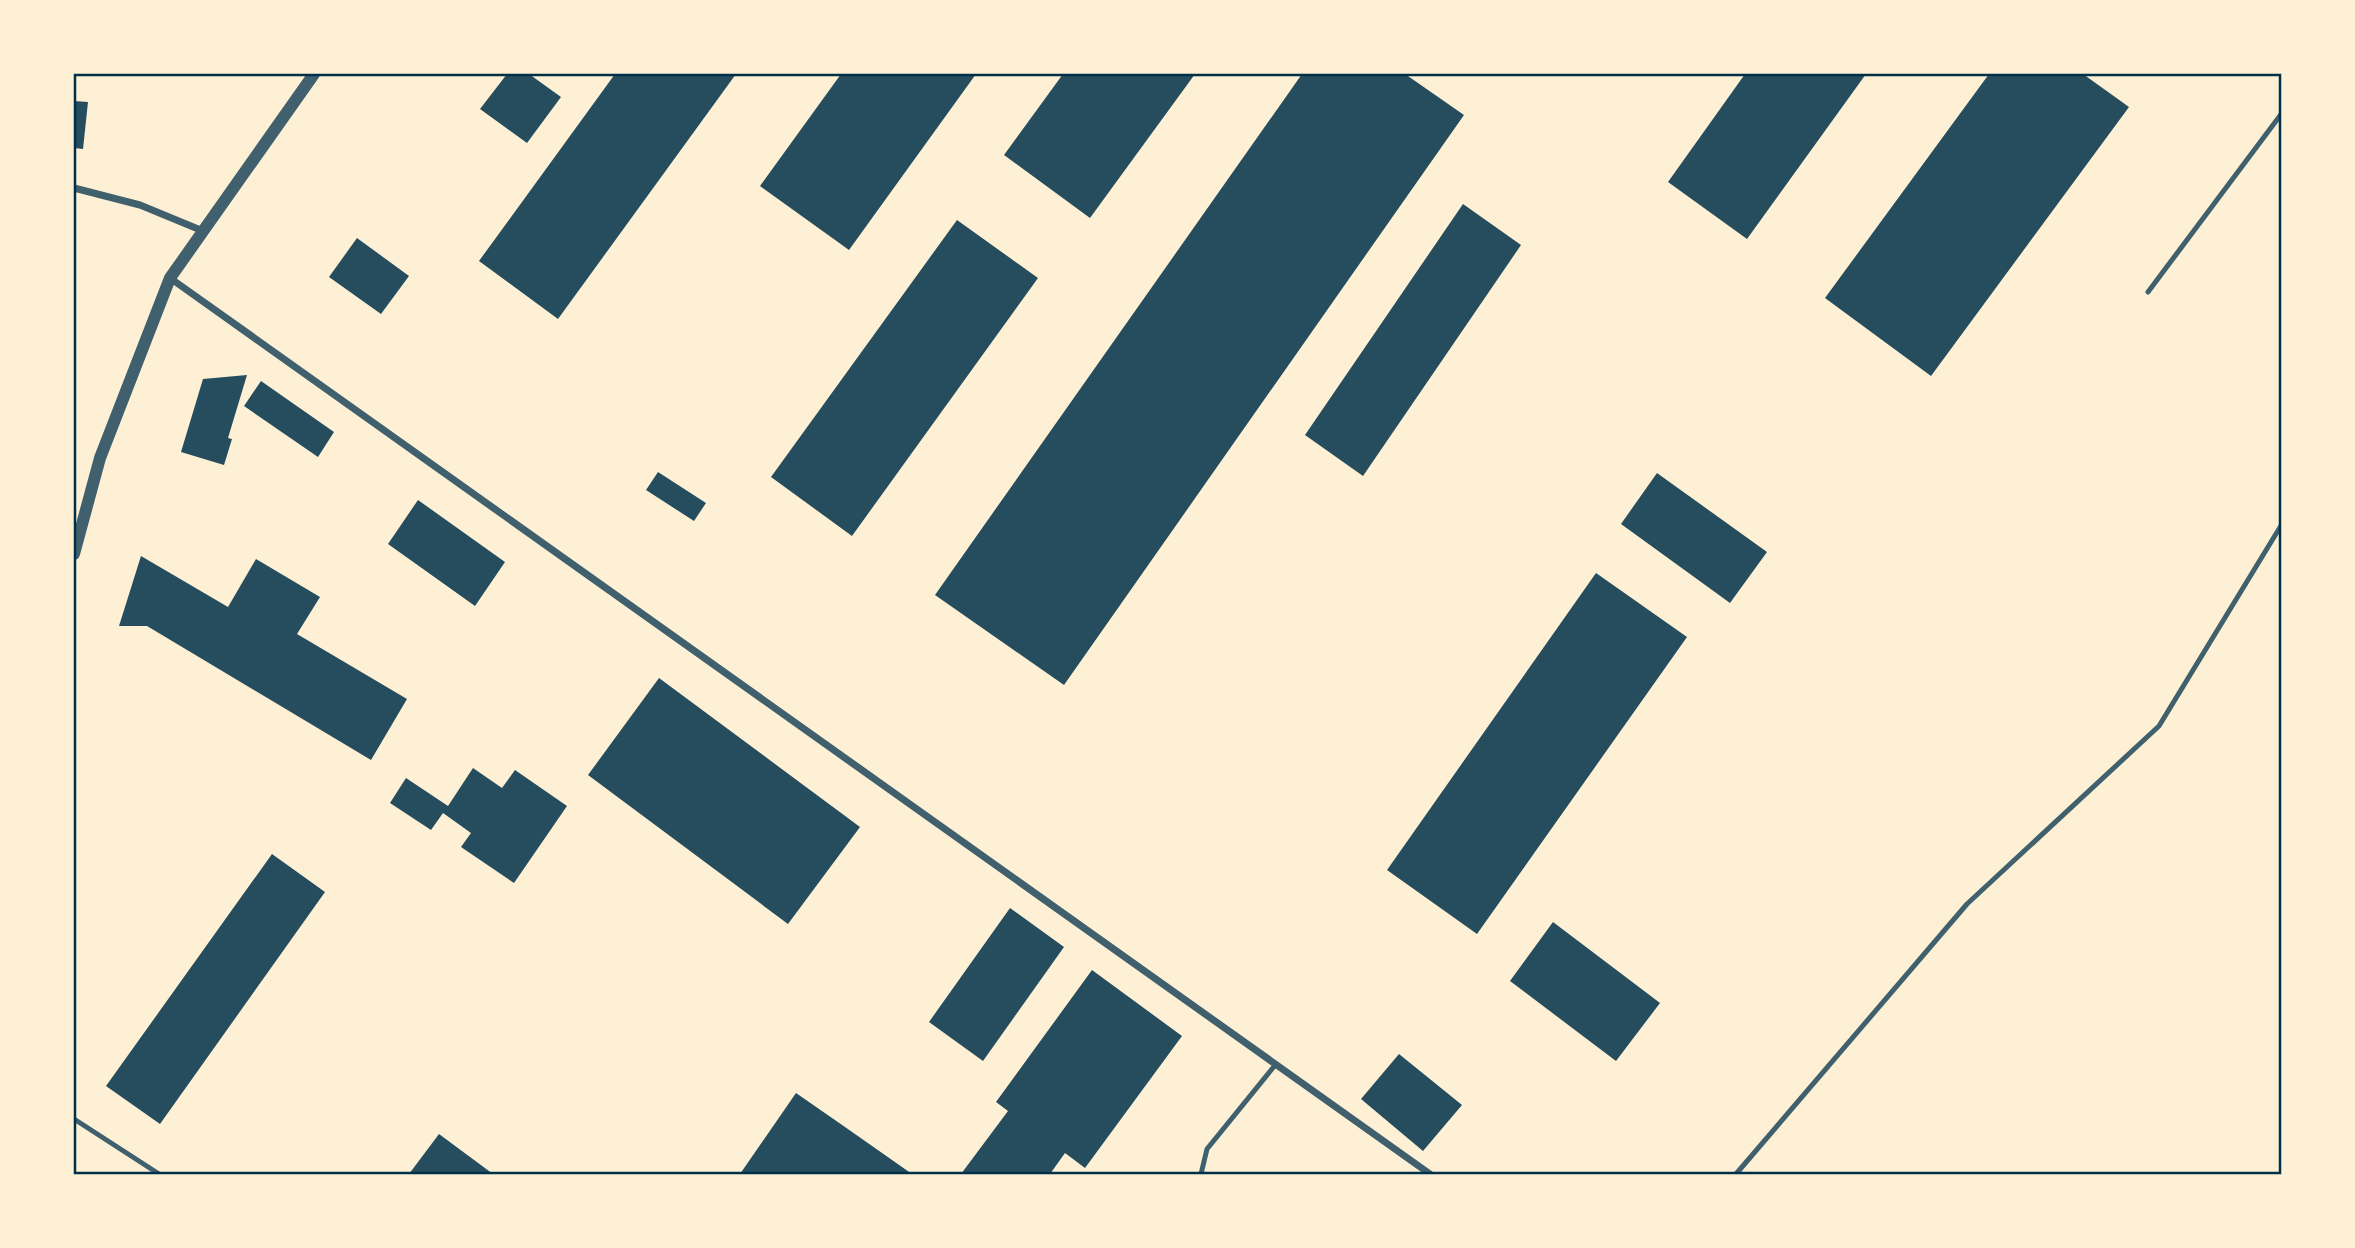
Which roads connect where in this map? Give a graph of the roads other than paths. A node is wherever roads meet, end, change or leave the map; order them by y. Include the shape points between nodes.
1 (314, 74) edge
2 (2281, 113) edge
3 (74, 188) edge
4 (203, 231) junction
5 (170, 278) junction
6 (2148, 292) dead end
7 (2281, 524) edge
8 (74, 554) edge
9 (1276, 1064) junction
10 (74, 1119) edge
11 (159, 1174) edge
12 (1201, 1174) edge
13 (1430, 1174) edge
14 (1737, 1174) edge

1 - 4 street
2 - 6 lane
3 - 4 street via 140,205
4 - 5 street
5 - 8 street via 100,458
5 - 9 street
7 - 14 lane via 2159,726 1967,904
9 - 12 lane via 1207,1149
9 - 13 street
10 - 11 lane

